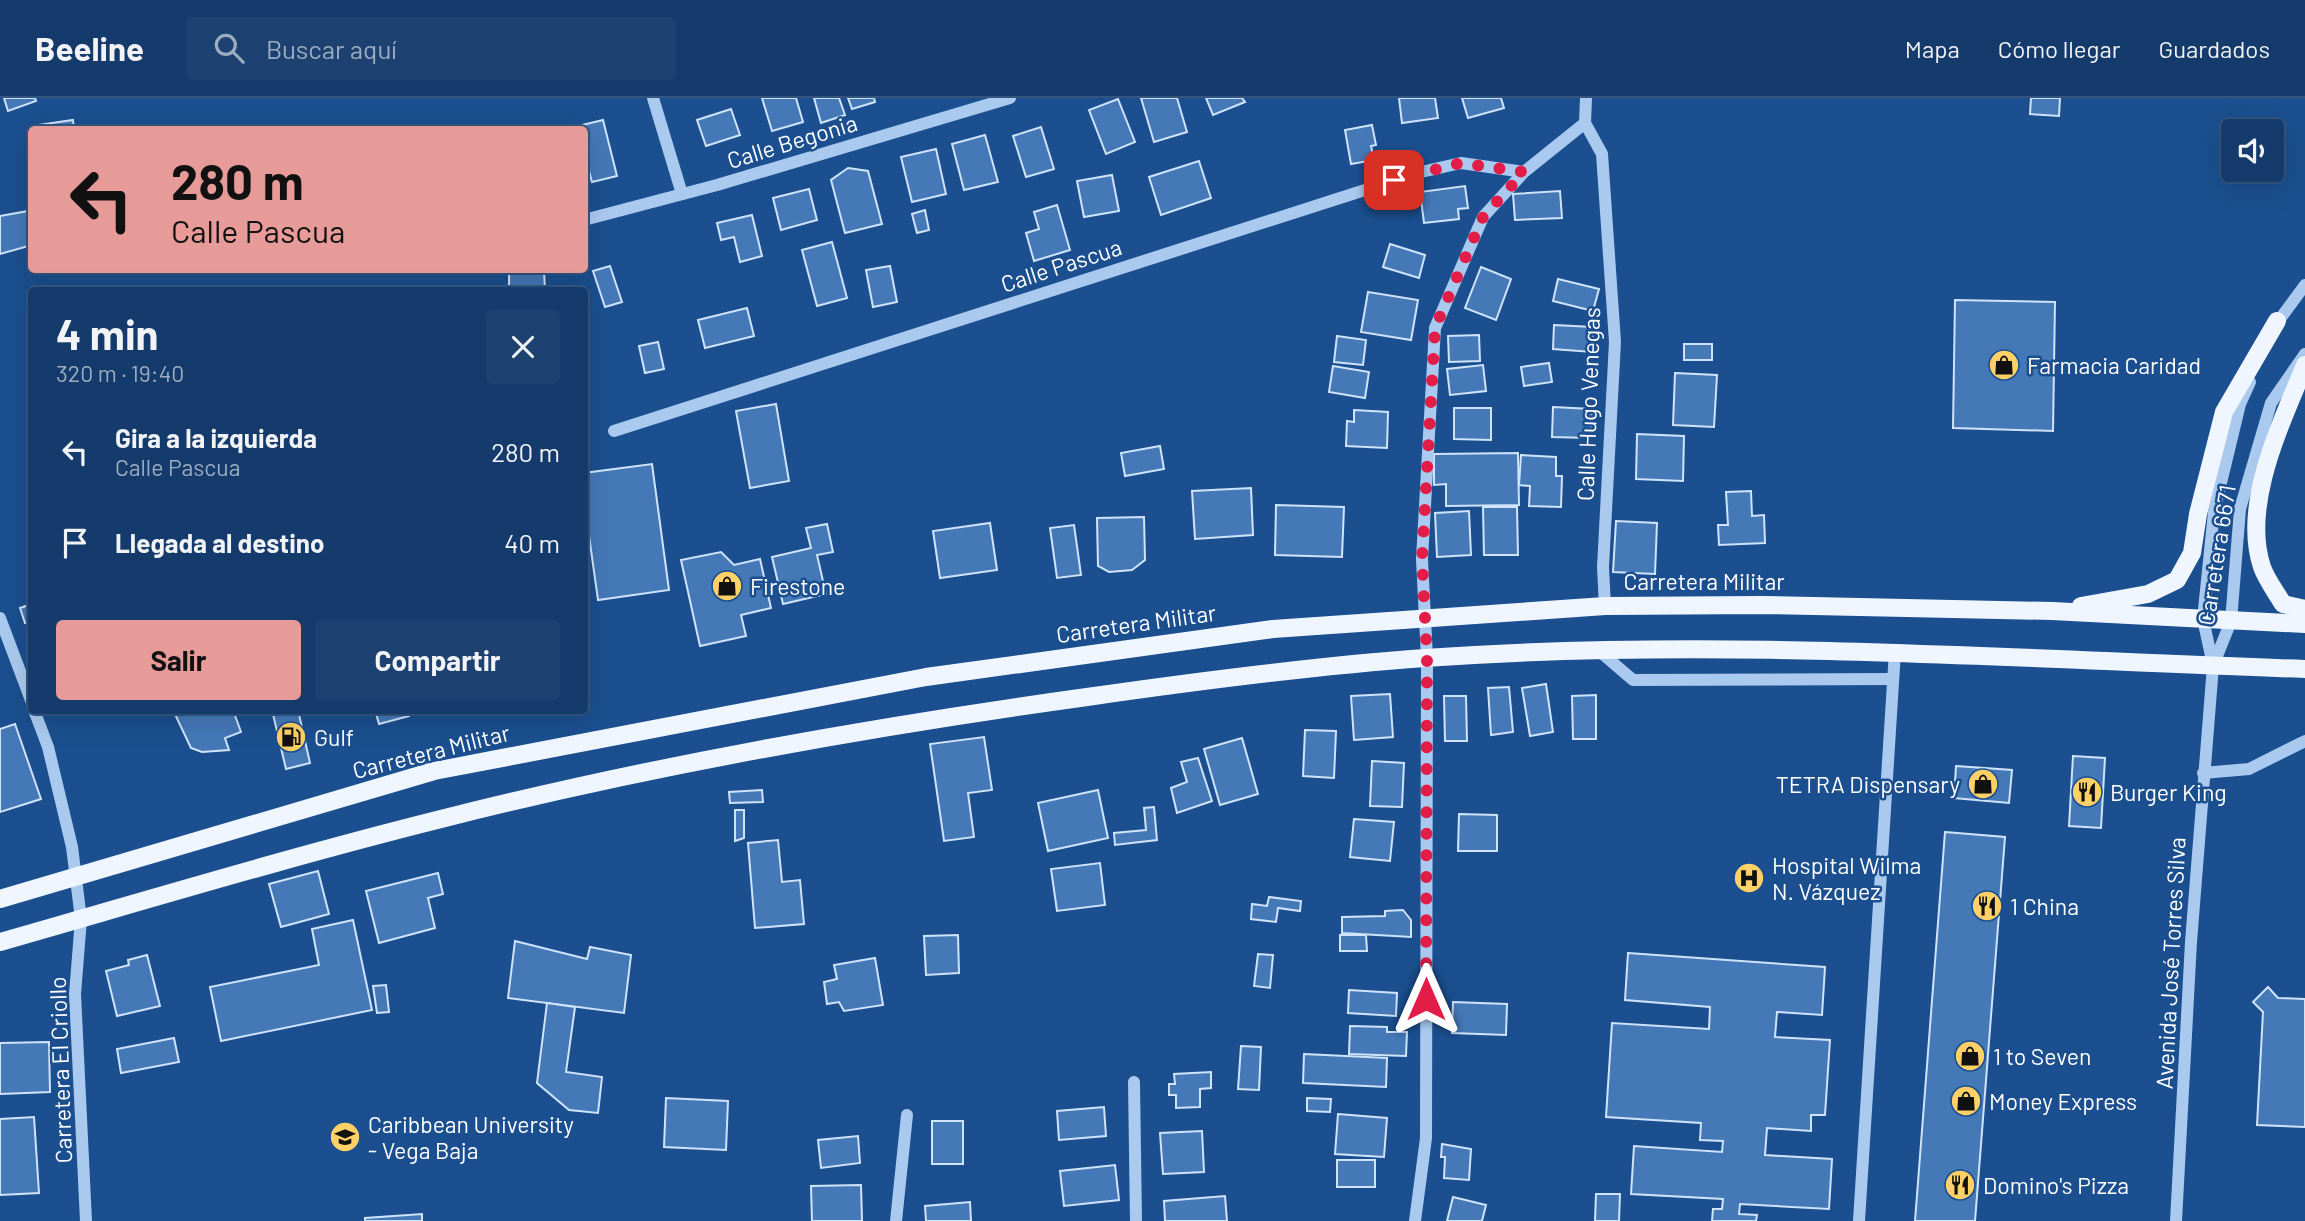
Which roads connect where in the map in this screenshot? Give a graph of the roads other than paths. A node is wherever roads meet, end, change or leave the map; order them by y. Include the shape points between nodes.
1 (653, 98) edge
2 (1010, 98) edge
3 (1586, 98) edge
4 (1585, 123) junction
5 (1524, 172) junction
6 (682, 194) junction
7 (588, 219) edge
8 (2305, 285) edge
9 (2277, 321) junction
10 (2305, 354) edge
11 (2305, 365) edge
12 (614, 431) dead end
13 (1605, 606) junction
14 (2305, 609) edge
15 (2052, 611) junction
16 (1426, 616) junction
17 (0, 618) edge
18 (2203, 619) junction
19 (2231, 621) junction
20 (2305, 625) edge
21 (1598, 650) junction
22 (1895, 651) junction
23 (1427, 658) junction
24 (2213, 666) junction
25 (2305, 669) edge
26 (1893, 679) junction
27 (28, 692) edge
28 (36, 714) edge
29 (2305, 741) edge
30 (2203, 773) junction
31 (76, 877) junction
32 (0, 899) edge
33 (81, 919) junction
34 (0, 942) edge
35 (1134, 1082) dead end
36 (906, 1115) dead end
37 (86, 1221) edge
38 (896, 1221) edge
39 (1136, 1221) edge
40 (1415, 1221) edge
41 (1859, 1221) edge
42 (2176, 1221) edge

1 - 6 street
2 - 6 street, Calle Begonia
3 - 4 street
4 - 5 street
4 - 13 street, Calle Hugo Venegas via 1602,153 1615,342
5 - 12 street, Calle Pascua via 1461,163 1421,172
5 - 16 street via 1483,217 1435,328 1422,559
6 - 7 street, Calle Begonia
8 - 9 street, Carretera 6671
9 - 15 main road via 2224,412 2197,514 2192,553 2177,580 2148,594
9 - 18 street, Carretera 6671 via 2240,404 2214,512
10 - 19 street, Carretera 6671 via 2271,403 2240,509
11 - 14 main road via 2259,486 2257,524 2261,566 2283,604
13 - 15 main road, Carretera Militar
13 - 16 main road, Carretera Militar
15 - 18 main road, Carretera Militar
16 - 23 street
16 - 31 main road, Carretera Militar via 1273,629 926,677 434,771
17 - 27 street
18 - 19 main road, Carretera Militar
18 - 24 street, Carretera 6671
19 - 20 main road, Carretera Militar
19 - 24 street, Carretera 6671
21 - 22 main road
21 - 23 main road
21 - 26 street via 1633,680
22 - 24 main road
22 - 26 street
23 - 33 main road via 1277,671 933,718 679,764 440,819
23 - 40 street via 1426,1139
24 - 25 main road
24 - 30 street, Avenida José Torres Silva
26 - 41 street
28 - 31 street, Carretera El Criollo via 48,747
29 - 30 street via 2249,768
30 - 42 street, Avenida José Torres Silva
31 - 32 main road, Carretera Militar
31 - 33 street, Carretera El Criollo
33 - 34 main road
33 - 37 street, Carretera El Criollo via 75,994
35 - 39 street
36 - 38 street

